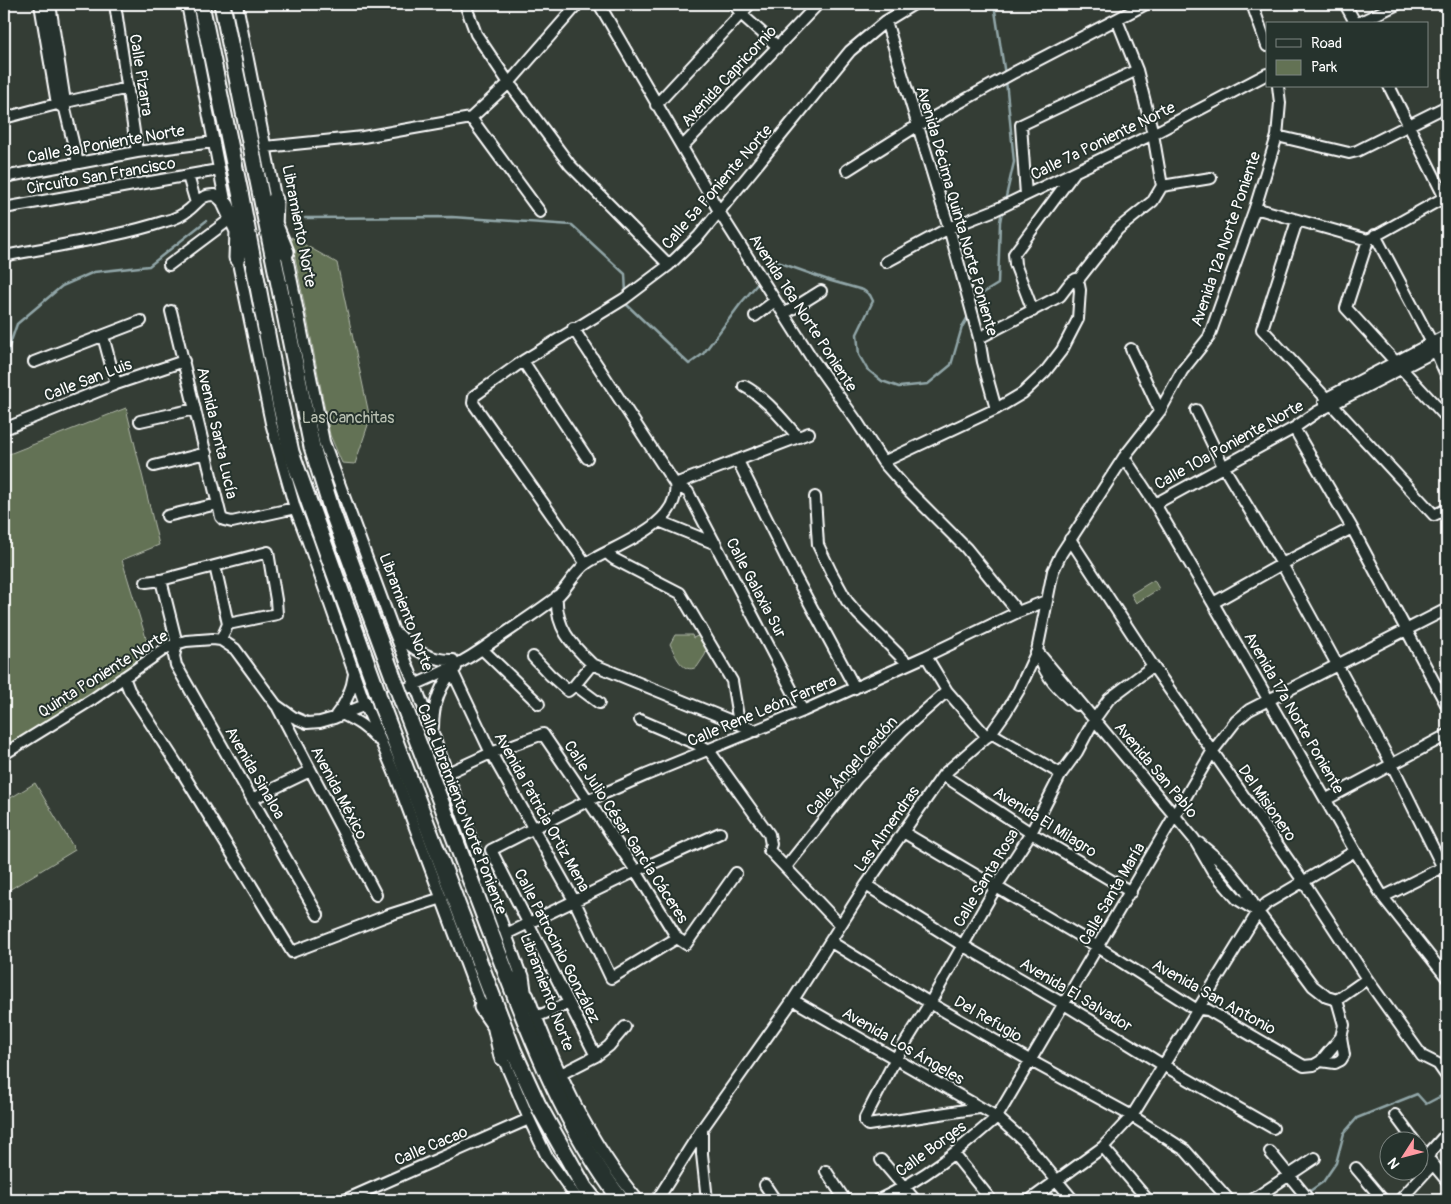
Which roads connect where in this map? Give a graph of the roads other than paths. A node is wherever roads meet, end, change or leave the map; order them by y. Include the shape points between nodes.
1 (40, 4) edge
2 (50, 4) edge
3 (115, 4) edge
4 (187, 4) edge
5 (201, 4) edge
6 (222, 4) edge
7 (237, 4) edge
8 (466, 4) edge
9 (578, 4) edge
10 (599, 4) edge
11 (734, 4) edge
12 (750, 4) edge
13 (818, 4) edge
14 (914, 4) edge
15 (1146, 4) edge
16 (1252, 4) edge
17 (1345, 4) edge
18 (1398, 4) edge
19 (741, 14) junction
20 (1117, 20) junction
21 (886, 21) junction
22 (1355, 22) edge
23 (1360, 22) edge
24 (1266, 43) edge
25 (778, 47) junction
26 (1137, 70) junction
27 (1266, 75) edge
28 (509, 84) junction
29 (128, 88) junction
30 (1278, 88) edge
31 (1390, 88) edge
32 (62, 105) junction
33 (656, 105) junction
34 (1447, 106) edge
35 (4, 118) edge
36 (471, 118) junction
37 (1409, 124) junction
38 (919, 126) junction
39 (1153, 134) junction
40 (1277, 136) junction
41 (213, 142) junction
42 (265, 147) junction
43 (682, 148) junction
44 (138, 152) junction
45 (78, 163) junction
46 (218, 170) junction
47 (847, 170) dead end
48 (1075, 171) junction
49 (188, 176) junction
50 (4, 177) edge
51 (1211, 178) dead end
52 (1162, 186) junction
53 (260, 191) junction
54 (1023, 196) junction
55 (241, 197) junction
56 (1446, 198) edge
57 (275, 200) junction
58 (196, 203) junction
59 (4, 208) edge
60 (1255, 208) junction
61 (719, 211) junction
62 (540, 212) dead end
63 (231, 218) junction
64 (1297, 221) junction
65 (274, 222) junction
66 (949, 228) junction
67 (1372, 238) junction
68 (280, 252) junction
69 (4, 256) edge
70 (237, 258) joint
71 (252, 262) junction
72 (886, 262) dead end
73 (170, 265) dead end
74 (669, 265) junction
75 (1078, 280) junction
76 (821, 291) dead end
77 (775, 301) junction
78 (172, 311) dead end
79 (1033, 311) junction
80 (784, 314) junction
81 (754, 316) dead end
82 (141, 321) dead end
83 (573, 328) junction
84 (1447, 335) edge
85 (103, 336) junction
86 (979, 338) junction
87 (1447, 346) edge
88 (1433, 347) junction
89 (1131, 349) dead end
90 (184, 361) junction
91 (523, 361) junction
92 (34, 362) dead end
93 (1398, 366) junction
94 (1447, 377) edge
95 (116, 384) junction
96 (744, 386) dead end
97 (1330, 401) junction
98 (195, 409) junction
99 (996, 410) junction
100 (1196, 410) dead end
101 (1160, 411) junction
102 (1447, 418) edge
103 (140, 421) dead end
104 (1294, 428) junction
105 (4, 429) edge
106 (810, 434) dead end
107 (798, 438) junction
108 (206, 453) junction
109 (1124, 457) junction
110 (587, 458) dead end
111 (738, 460) junction
112 (883, 462) junction
113 (154, 466) dead end
114 (1223, 466) junction
115 (675, 484) junction
116 (815, 497) dead end
117 (217, 504) junction
118 (1155, 504) junction
119 (295, 508) junction
120 (1447, 509) edge
121 (166, 516) dead end
122 (659, 522) junction
123 (1352, 528) junction
124 (1070, 539) junction
125 (716, 544) junction
126 (610, 552) junction
127 (586, 564) junction
128 (1282, 564) junction
129 (215, 566) junction
130 (161, 580) junction
131 (146, 582) dead end
132 (558, 596) junction
133 (1046, 601) junction
134 (1213, 602) junction
135 (1447, 609) edge
136 (1018, 612) junction
137 (228, 624) junction
138 (393, 629) junction
139 (1407, 630) junction
140 (221, 640) junction
141 (177, 644) junction
142 (482, 649) junction
143 (1037, 651) junction
144 (533, 656) dead end
145 (926, 656) junction
146 (592, 664) junction
147 (908, 664) junction
148 (1337, 665) junction
149 (1153, 666) junction
150 (450, 667) junction
151 (354, 673) junction
152 (124, 678) junction
153 (415, 684) junction
154 (575, 685) junction
155 (854, 688) junction
156 (947, 691) junction
157 (1268, 700) junction
158 (599, 703) dead end
159 (365, 704) junction
160 (539, 704) dead end
161 (276, 705) junction
162 (1447, 706) edge
163 (803, 711) junction
164 (338, 716) junction
165 (640, 720) dead end
166 (1094, 720) junction
167 (307, 723) junction
168 (739, 723) junction
169 (756, 731) junction
170 (433, 733) junction
171 (989, 735) junction
172 (1447, 735) edge
173 (295, 742) junction
174 (383, 746) junction
175 (708, 749) junction
176 (1212, 752) junction
177 (491, 753) junction
178 (4, 754) edge
179 (1392, 765) junction
180 (454, 770) dead end
181 (310, 771) junction
182 (1061, 774) junction
183 (944, 775) junction
184 (252, 799) junction
185 (1327, 799) junction
186 (589, 800) junction
187 (1175, 815) junction
188 (533, 827) junction
189 (903, 832) junction
190 (720, 833) dead end
191 (1031, 833) junction
192 (491, 850) joint
193 (1355, 851) junction
194 (786, 867) junction
195 (1446, 869) edge
196 (636, 872) junction
197 (736, 873) dead end
198 (1303, 881) junction
199 (866, 885) junction
200 (996, 887) junction
201 (1131, 892) junction
202 (376, 895) dead end
203 (1383, 896) junction
204 (442, 898) junction
205 (575, 902) junction
206 (1258, 912) junction
207 (318, 915) dead end
208 (528, 924) junction
209 (840, 925) junction
210 (506, 934) junction
211 (681, 941) junction
212 (831, 942) junction
213 (962, 945) junction
214 (1098, 946) junction
215 (514, 977) junction
216 (1447, 978) edge
217 (1367, 979) junction
218 (491, 991) junction
219 (793, 1000) junction
220 (1337, 1000) junction
221 (569, 1003) junction
222 (930, 1003) junction
223 (1064, 1004) junction
224 (482, 1007) junction
225 (1199, 1008) junction
226 (532, 1022) junction
227 (495, 1025) junction
228 (625, 1027) dead end
229 (1341, 1037) junction
230 (507, 1054) junction
231 (596, 1056) junction
232 (896, 1058) junction
233 (1030, 1061) junction
234 (1321, 1062) junction
235 (1164, 1065) junction
236 (561, 1074) junction
237 (1447, 1077) edge
238 (980, 1108) junction
239 (1395, 1115) dead end
240 (1132, 1116) junction
241 (997, 1117) junction
242 (529, 1119) junction
243 (1273, 1128) dead end
244 (702, 1129) junction
245 (1408, 1132) edge
246 (1447, 1133) edge
247 (1103, 1147) junction
248 (1270, 1152) dead end
249 (954, 1154) junction
250 (1315, 1158) dead end
251 (1428, 1158) edge
252 (881, 1160) dead end
253 (1430, 1161) junction
254 (1356, 1168) dead end
255 (826, 1171) dead end
256 (1289, 1176) junction
257 (1057, 1181) junction
258 (1447, 1181) edge
259 (765, 1185) dead end
260 (905, 1188) junction
261 (1305, 1196) edge
262 (345, 1200) edge
263 (578, 1200) edge
264 (594, 1200) edge
265 (621, 1200) edge
266 (638, 1200) edge
267 (657, 1200) edge
268 (707, 1200) edge
269 (775, 1200) edge
270 (844, 1200) edge
271 (878, 1200) edge
272 (915, 1200) edge
273 (991, 1200) edge
274 (1030, 1200) edge
275 (1073, 1200) edge
276 (1148, 1200) edge
277 (1229, 1200) edge
278 (1252, 1200) edge
279 (1383, 1200) edge
280 (1400, 1200) edge

1 - 32 street
2 - 32 street
3 - 29 street, Calle Pizarra
4 - 41 street
5 - 55 highway
6 - 53 highway, Calle Libramiento Norte Poniente
7 - 42 street, Libramiento Norte
8 - 28 street via 476,34
9 - 28 street
10 - 33 street, Avenida 16a Norte Poniente
11 - 19 street
12 - 19 street
13 - 25 street, Avenida Capricornio
14 - 21 street, Calle 5a Poniente Norte
15 - 20 street
16 - 24 street
17 - 22 street
18 - 23 street
19 - 25 street
19 - 33 street
20 - 26 street
20 - 38 street
21 - 38 street, Avenida Décima Quinta Norte Poniente
21 - 61 street, Calle 5a Poniente Norte via 850,51
25 - 43 street, Avenida Capricornio
26 - 39 street
26 - 54 street via 1021,125
27 - 39 street, Calle 7a Poniente Norte
28 - 36 street
28 - 74 street via 570,165
29 - 32 street
29 - 44 street, Calle Pizarra
30 - 40 street, Avenida 12a Norte Poniente
31 - 37 street
32 - 35 street
32 - 45 street
33 - 43 street, Avenida 16a Norte Poniente
34 - 37 street
36 - 42 street via 363,137
36 - 62 street
37 - 40 street via 1349,153
37 - 56 street
38 - 47 street
38 - 66 street, Avenida Décima Quinta Norte Poniente
39 - 48 street, Calle 7a Poniente Norte
39 - 52 street
40 - 60 street, Avenida 12a Norte Poniente
41 - 44 street, Calle 3a Poniente Norte
41 - 46 street
42 - 57 street, Libramiento Norte
43 - 61 street, Avenida 16a Norte Poniente
44 - 45 street, Calle 3a Poniente Norte
45 - 50 street, Calle 3a Poniente Norte
46 - 49 street, Circuito San Francisco
46 - 63 street
48 - 54 street, Calle 7a Poniente Norte
48 - 79 street via 1013,257
49 - 58 street
49 - 59 street, Circuito San Francisco
51 - 52 street
52 - 75 street via 1153,201 1118,229
53 - 65 highway
53 - 68 highway, Calle Libramiento Norte Poniente
54 - 66 street, Calle 7a Poniente Norte
55 - 63 highway
55 - 71 highway
56 - 67 street
57 - 65 highway
57 - 68 street, Libramiento Norte
58 - 63 street via 211,194 219,196
58 - 69 street via 174,219 145,228
60 - 64 street
60 - 101 street, Avenida 12a Norte Poniente via 1209,337 1182,371
61 - 74 street, Calle 5a Poniente Norte
61 - 77 street, Avenida 16a Norte Poniente
63 - 70 highway
63 - 71 highway
63 - 73 street
64 - 67 street
64 - 97 street via 1262,329
65 - 68 highway
66 - 72 street, Calle 7a Poniente Norte
66 - 86 street, Avenida Décima Quinta Norte Poniente
67 - 88 street
67 - 93 street via 1346,308
68 - 138 street, Libramiento Norte via 324,442
68 - 215 highway, Calle Libramiento Norte Poniente, bridge via 312,447 332,511 401,698
70 - 119 street via 271,424
71 - 218 highway, bridge via 291,452 382,707
74 - 83 street, Calle 5a Poniente Norte via 624,298
75 - 79 street via 1074,280 1060,296
75 - 99 street via 1078,319 1062,350 1023,393
76 - 80 street
77 - 80 street, Avenida 16a Norte Poniente
77 - 81 street
78 - 90 street, Avenida Santa Lucía
79 - 86 street
80 - 112 street, Avenida 16a Norte Poniente
82 - 85 street
83 - 91 street, Calle 5a Poniente Norte
83 - 115 street, Calle Galaxia Sur
84 - 88 street, Calle 10a Poniente Norte
85 - 92 street
85 - 95 street
86 - 99 street, Avenida Décima Quinta Norte Poniente
87 - 88 street, Calle 10a Poniente Norte
88 - 93 street, Calle 10a Poniente Norte
88 - 94 street
89 - 101 street
90 - 95 street, Calle San Luis
90 - 98 street, Avenida Santa Lucía
91 - 110 street
91 - 127 street, Calle 5a Poniente Norte via 474,396 473,403
93 - 97 street, Calle 10a Poniente Norte
93 - 102 street
95 - 105 street, Calle San Luis
96 - 107 street via 767,402
97 - 104 street, Calle 10a Poniente Norte
97 - 120 street via 1434,515
98 - 103 street
98 - 108 street, Avenida Santa Lucía
99 - 112 street
100 - 114 street
101 - 109 street, Avenida 12a Norte Poniente
104 - 114 street, Calle 10a Poniente Norte
104 - 123 street
106 - 107 street
107 - 111 street
108 - 113 street
108 - 117 street, Avenida Santa Lucía
109 - 118 street, Avenida 17a Norte Poniente
109 - 124 street, Avenida 12a Norte Poniente
111 - 115 street
111 - 155 street
112 - 136 street, Avenida 16a Norte Poniente via 966,548
114 - 118 street, Calle 10a Poniente Norte
114 - 128 street
115 - 122 street via 676,494 671,506
115 - 125 street, Calle Galaxia Sur via 688,492
116 - 147 street via 818,545 830,572 858,614
117 - 119 street, Avenida Santa Lucía via 221,517 230,522
117 - 121 street
118 - 134 street, Avenida 17a Norte Poniente
119 - 151 street
122 - 125 street
122 - 126 street
123 - 128 street
123 - 139 street
124 - 133 street, Las Almendras via 1053,570
124 - 149 street, Del Misionero
125 - 163 street, Calle Galaxia Sur
126 - 127 street
126 - 168 street via 614,559 680,593 732,681
127 - 132 street
128 - 134 street
128 - 148 street
129 - 130 street
129 - 137 street
129 - 137 street via 268,552 277,614
130 - 131 street
130 - 141 street, Avenida Sinaloa
132 - 142 street
132 - 146 street via 557,608 563,629 573,646
133 - 136 street, Calle Rene León Farrera
133 - 143 street, Las Almendras
134 - 157 street, Avenida 17a Norte Poniente
135 - 139 street, Calle Santa María
136 - 145 street, Calle Rene León Farrera
137 - 140 street
138 - 150 street via 407,644
138 - 153 street, Libramiento Norte
139 - 148 street, Calle Santa María
139 - 162 street
140 - 141 street, Quinta Poniente Norte
140 - 161 street via 236,649
141 - 152 street, Quinta Poniente Norte via 169,646
141 - 184 street, Avenida Sinaloa via 176,665
142 - 150 street
142 - 160 street
143 - 166 street, Avenida San Pablo via 1043,669 1056,687
143 - 171 street, Las Almendras via 1019,690
144 - 154 street via 568,690
145 - 147 street, Calle Rene León Farrera
145 - 156 street
146 - 154 street
146 - 168 street
147 - 155 street, Calle Rene León Farrera
148 - 157 street, Calle Santa María
148 - 179 street
149 - 166 street, Calle Santa Rosa via 1109,699
149 - 176 street, Del Misionero
150 - 153 street
150 - 170 street via 436,700
150 - 177 street, Avenida Patricia Ortiz Mena
151 - 159 street
151 - 164 street via 352,689
152 - 178 street, Quinta Poniente Norte
152 - 204 street via 292,952
153 - 159 street
153 - 170 street, Libramiento Norte
154 - 158 street
155 - 163 street, Calle Rene León Farrera
156 - 171 street
156 - 194 street, Calle Ángel Cardón via 903,730 857,778
157 - 176 street, Calle Santa María via 1236,720
157 - 185 street, Avenida 17a Norte Poniente
159 - 164 street
159 - 174 street
161 - 167 street
161 - 173 street, Avenida México
163 - 169 street, Calle Rene León Farrera
164 - 167 street
164 - 174 street via 357,721
165 - 175 street
166 - 182 street, Calle Santa Rosa
166 - 187 street, Avenida San Pablo
167 - 173 street
168 - 169 street
169 - 175 street, Calle Rene León Farrera
170 - 210 street, Libramiento Norte
171 - 182 street
171 - 183 street, Las Almendras
172 - 179 street
173 - 181 street, Avenida México
174 - 204 street
175 - 186 street, Calle Rene León Farrera
175 - 194 street via 769,834 769,850
176 - 187 street, Calle Santa María
176 - 198 street, Del Misionero
177 - 180 street
177 - 186 street, Calle Julio César García Cáceres via 543,734
177 - 188 street, Avenida Patricia Ortiz Mena
179 - 185 street
179 - 195 street
181 - 184 street
181 - 202 street, Avenida México
182 - 191 street, Calle Santa Rosa
183 - 189 street, Las Almendras
183 - 191 street, Avenida El Milagro
184 - 207 street, Avenida Sinaloa
185 - 193 street, Avenida 17a Norte Poniente
186 - 188 street, Calle Rene León Farrera
186 - 196 street, Calle Julio César García Cáceres
187 - 201 street, Calle Santa María
187 - 206 street, Avenida San Pablo via 1212,870 1237,899
188 - 192 street, Calle Rene León Farrera
188 - 205 street, Avenida Patricia Ortiz Mena
189 - 199 street, Las Almendras
189 - 200 street, Avenida San Antonio
190 - 196 street
191 - 200 street, Calle Santa Rosa
191 - 201 street, Avenida El Milagro
192 - 208 street, Calle Patrocinio González
193 - 198 street
193 - 203 street, Avenida 17a Norte Poniente
194 - 209 street
195 - 203 street
196 - 205 street
196 - 211 street, Calle Julio César García Cáceres
197 - 211 street
198 - 206 street
198 - 217 street, Del Misionero
199 - 209 street, Las Almendras
199 - 213 street, Avenida El Salvador
200 - 213 street, Calle Santa Rosa
200 - 214 street, Avenida San Antonio
201 - 214 street, Calle Santa María
203 - 216 street, Avenida 17a Norte Poniente
204 - 224 street
205 - 208 street
205 - 211 street, Avenida Patricia Ortiz Mena via 611,978
206 - 220 street, Avenida San Pablo via 1314,986 1327,997
206 - 225 street
208 - 210 street
208 - 221 street, Calle Patrocinio González
209 - 212 street, Las Almendras
210 - 215 street, Libramiento Norte
212 - 219 street, Las Almendras
212 - 222 street, Del Refugio
213 - 222 street, Calle Santa Rosa
213 - 223 street, Avenida El Salvador
214 - 223 street, Calle Santa María
214 - 225 street, Avenida San Antonio via 1194,1008
215 - 226 highway, Calle Libramiento Norte Poniente
215 - 226 highway
217 - 220 street
217 - 237 street, Del Misionero via 1422,1056 1438,1064
218 - 227 highway
218 - 230 highway
219 - 232 street, Avenida Los Ángeles
219 - 244 street, Las Almendras
220 - 229 street via 1344,1025
221 - 226 street
221 - 231 street, Calle Patrocinio González
222 - 232 street, Calle Santa Rosa
222 - 233 street, Del Refugio
223 - 233 street, Calle Santa María
223 - 235 street, Avenida El Salvador
224 - 227 highway
224 - 230 street
225 - 234 street, Avenida San Antonio via 1208,1010 1304,1066
225 - 235 street
226 - 236 street, Libramiento Norte
226 - 265 highway, Calle Libramiento Norte Poniente via 567,1115 601,1174
227 - 230 highway
228 - 231 street
229 - 234 street
229 - 234 street via 1344,1055 1341,1060
230 - 242 street
230 - 264 highway
231 - 236 street
232 - 238 street, Avenida Los Ángeles
232 - 238 street, Calle Santa Rosa via 865,1118 868,1124
233 - 240 street, Del Refugio
233 - 241 street, Calle Santa María
235 - 240 street
235 - 243 street, Avenida El Salvador
236 - 266 street, Libramiento Norte via 612,1166
238 - 241 street, Avenida Los Ángeles
239 - 245 street
240 - 247 street
240 - 277 street, Del Refugio via 1186,1150
241 - 249 street, Calle Borges
241 - 257 street, Avenida Los Ángeles via 1023,1140
242 - 262 street, Calle Cacao
242 - 263 street via 547,1157
244 - 267 street, Las Almendras
244 - 268 street
246 - 253 street via 1431,1151
247 - 257 street
247 - 276 street
248 - 256 street
249 - 260 street, Calle Borges
249 - 273 street
250 - 256 street
251 - 253 street
252 - 260 street
253 - 258 street
253 - 280 street
254 - 279 street
255 - 270 street
256 - 261 street
256 - 278 street
257 - 274 street
257 - 275 street, Avenida Los Ángeles
259 - 269 street
260 - 271 street, Calle Borges
260 - 272 street

